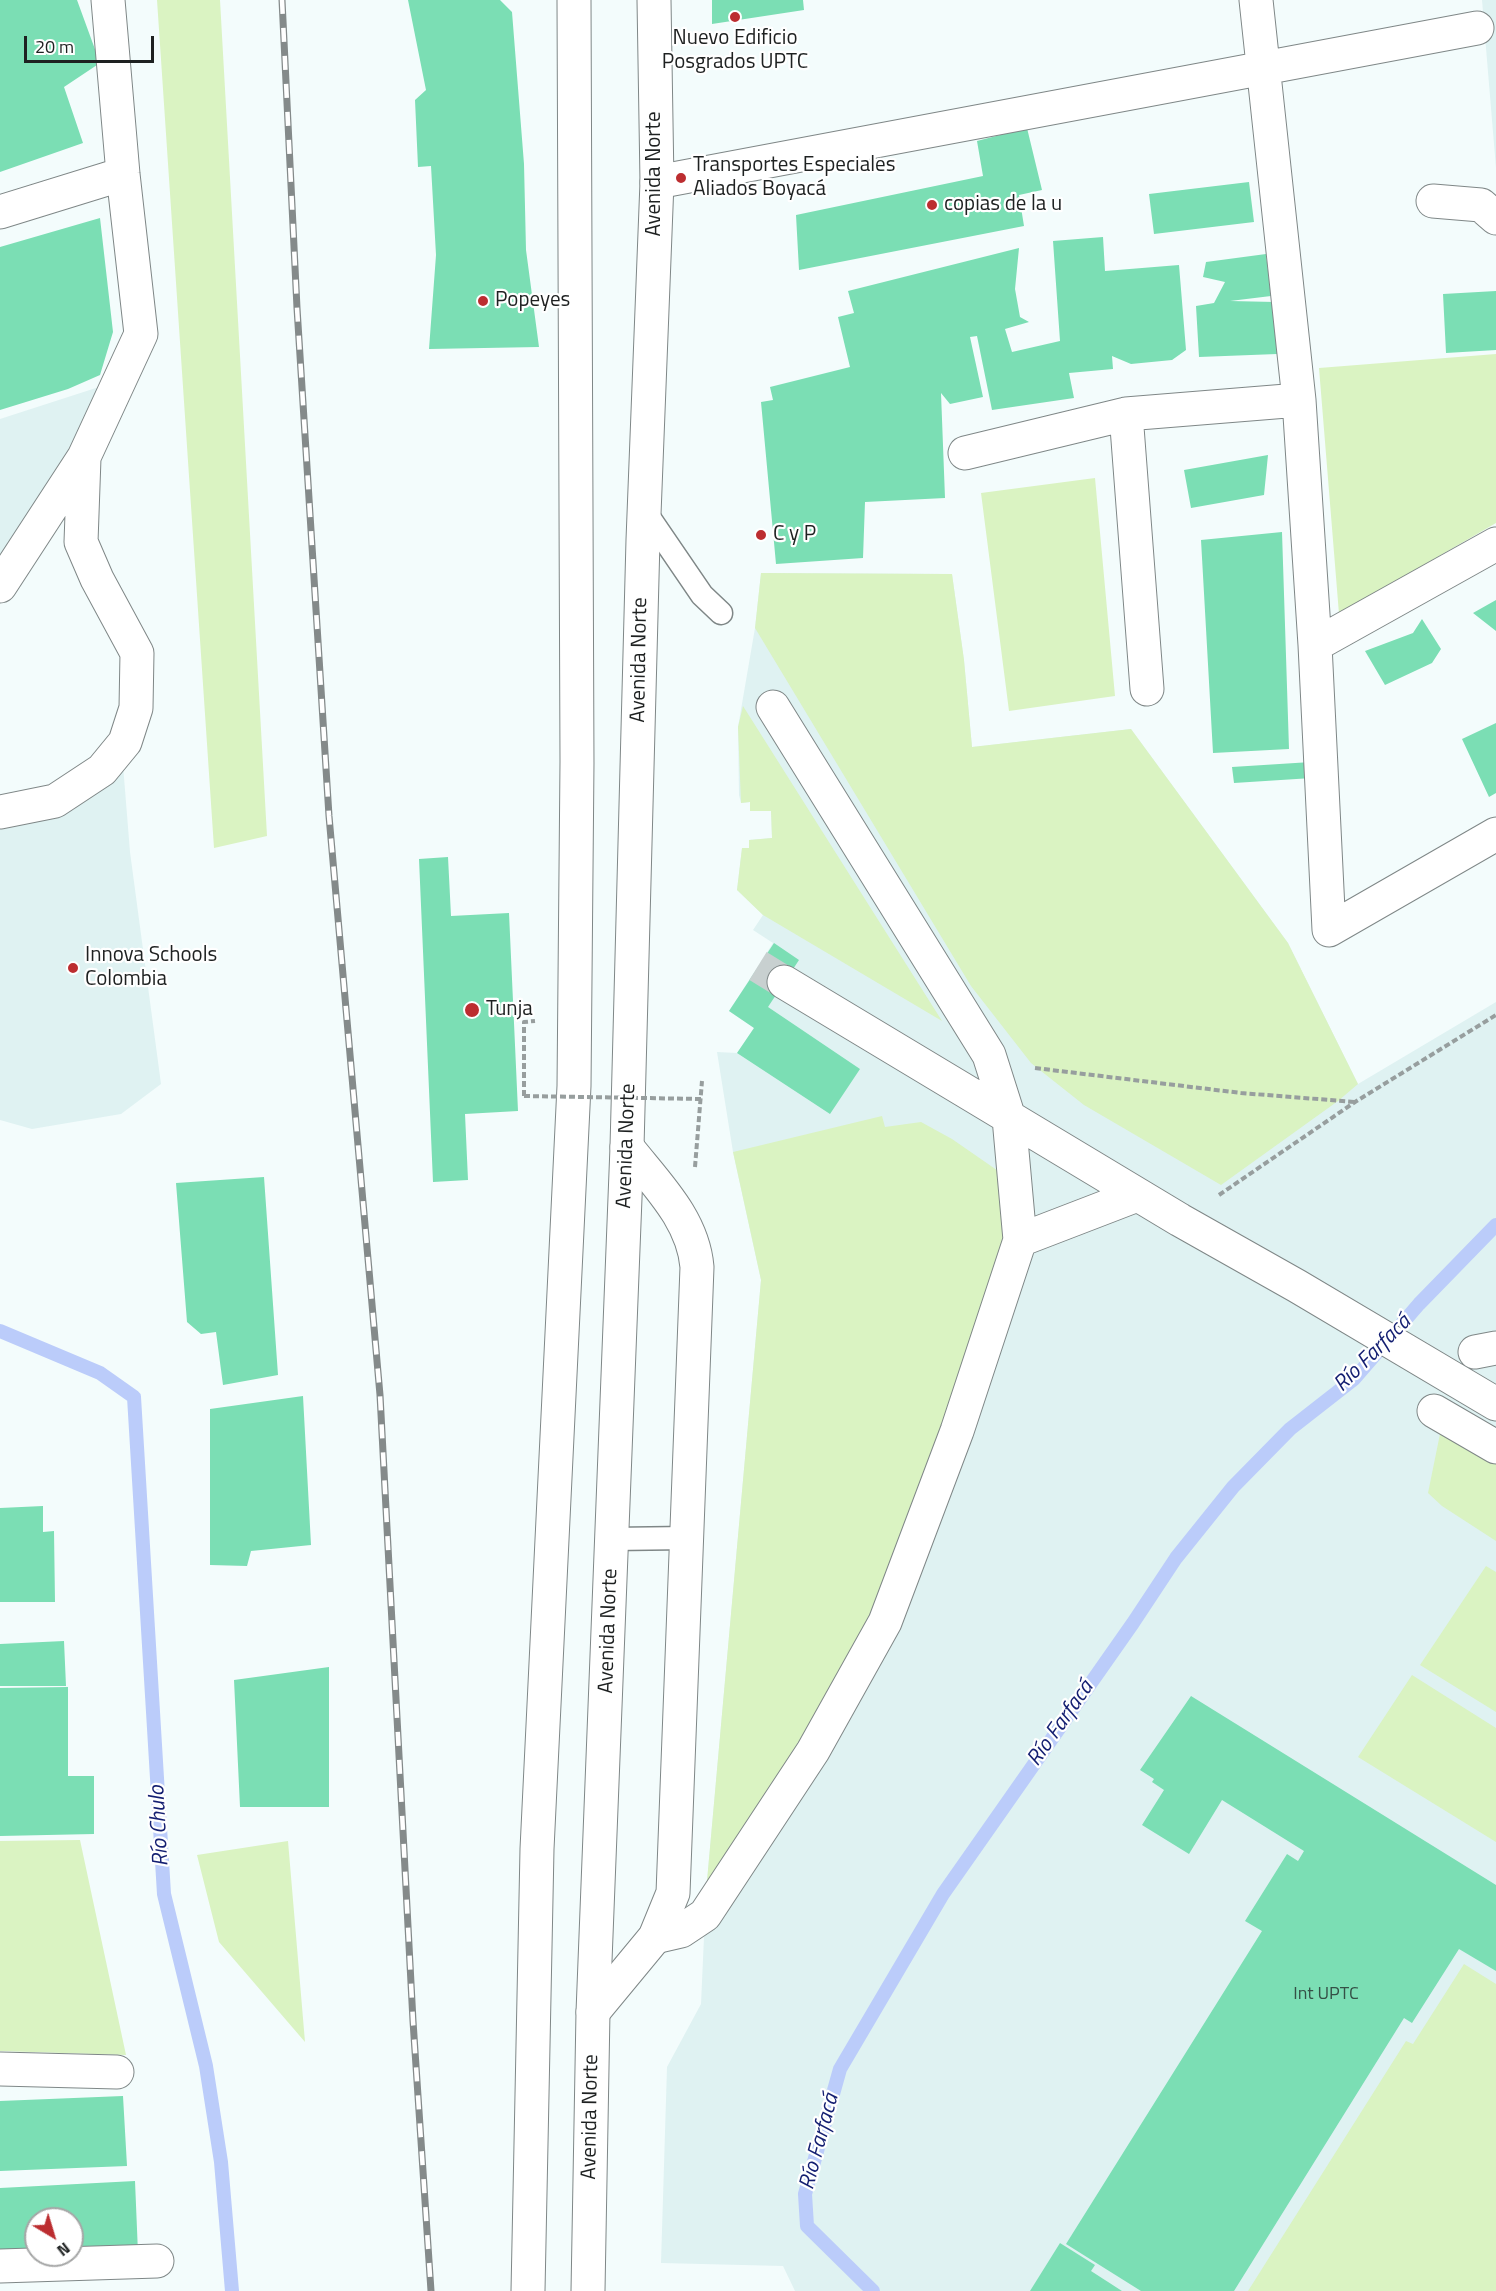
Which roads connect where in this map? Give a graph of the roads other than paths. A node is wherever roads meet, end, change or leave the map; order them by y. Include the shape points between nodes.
1 (108, 0) edge
2 (574, 0) edge
3 (654, 0) edge
4 (1256, 0) edge
5 (1477, 28) dead end
6 (1263, 68) junction
7 (123, 174) junction
8 (657, 182) junction
9 (1433, 201) dead end
10 (0, 212) edge
11 (1496, 218) edge
12 (1299, 400) junction
13 (1125, 414) junction
14 (965, 453) dead end
15 (84, 457) junction
16 (644, 510) junction
17 (1496, 544) edge
18 (0, 586) edge
19 (721, 613) dead end
20 (1315, 645) junction
21 (1147, 689) dead end
22 (773, 707) dead end
23 (0, 812) edge
24 (1496, 834) edge
25 (784, 982) tunnel mouth
26 (1009, 1118) junction
27 (627, 1147) junction
28 (1137, 1195) junction
29 (1020, 1240) junction
30 (1496, 1404) edge
31 (1434, 1411) dead end
32 (1496, 1447) edge
33 (688, 1538) junction
34 (612, 1539) junction
35 (655, 1937) junction
36 (593, 2012) junction
37 (0, 2069) edge
38 (117, 2072) dead end
39 (157, 2261) dead end
40 (0, 2266) edge
41 (528, 2291) edge
42 (588, 2291) edge

1 - 7 street
2 - 41 street via 574,1074 537,1849
3 - 8 street, Avenida Norte
4 - 6 street
5 - 6 street
6 - 8 street
6 - 12 street
7 - 10 street
7 - 15 street via 141,334
8 - 16 street, Avenida Norte
9 - 11 street via 1481,205
12 - 13 street
12 - 20 street
13 - 14 street
13 - 21 street
15 - 18 street
15 - 23 street via 81,542 137,653 136,708 125,742 102,770 55,801
16 - 19 lane via 702,595
16 - 27 street, Avenida Norte
17 - 20 street
20 - 24 street via 1329,930
22 - 26 street via 988,1054
25 - 26 street
26 - 28 street
26 - 29 street
27 - 33 street via 681,1215 696,1248
27 - 34 street, Avenida Norte
28 - 29 street
28 - 30 street
29 - 35 street via 957,1431 885,1622 813,1751 705,1915 681,1931
31 - 32 street
33 - 34 lane
33 - 35 street via 673,1893
34 - 36 street, Avenida Norte
35 - 36 street
36 - 42 street, Avenida Norte
37 - 38 street
39 - 40 street

